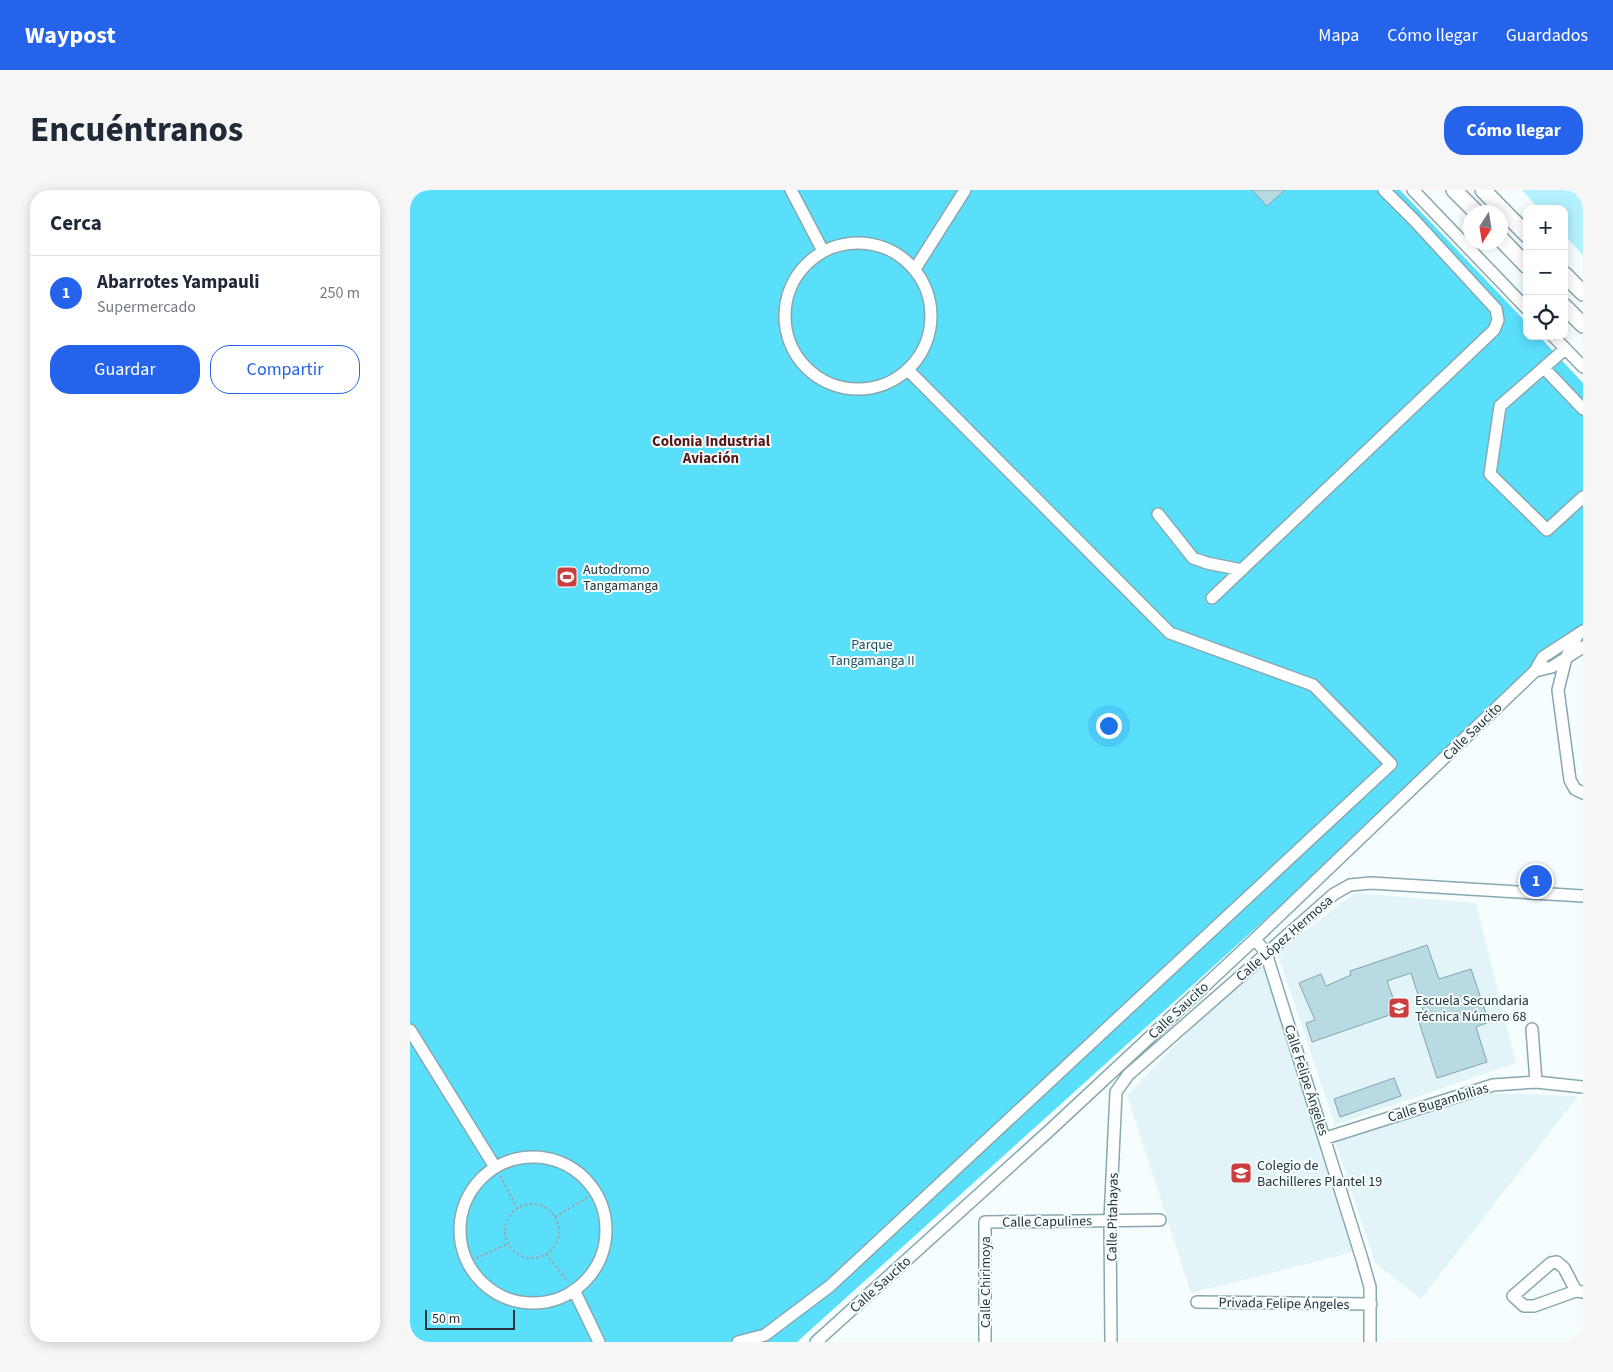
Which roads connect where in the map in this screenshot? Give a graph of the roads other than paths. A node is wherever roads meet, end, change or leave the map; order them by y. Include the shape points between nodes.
1 (791, 190) edge
2 (965, 190) edge
3 (1384, 190) edge
4 (1413, 190) edge
5 (1454, 190) edge
6 (1482, 190) edge
7 (1469, 205) edge
8 (1429, 207) junction
9 (1415, 221) junction
10 (1523, 231) edge
11 (1508, 246) edge
12 (823, 251) junction
13 (1523, 262) edge
14 (915, 269) junction
15 (1568, 278) edge
16 (1583, 293) edge
17 (1523, 305) edge
18 (1568, 310) edge
19 (1583, 325) edge
20 (1557, 340) edge
21 (1565, 349) junction
22 (1583, 367) edge
23 (1544, 368) junction
24 (908, 370) junction
25 (1583, 409) edge
26 (1583, 497) edge
27 (1158, 514) dead end
28 (1242, 570) junction
29 (1212, 598) dead end
30 (1580, 634) edge
31 (1583, 647) edge
32 (1566, 658) junction
33 (1535, 672) junction
34 (1583, 793) edge
35 (1583, 896) edge
36 (1255, 939) junction
37 (1266, 952) junction
38 (1532, 1029) dead end
39 (410, 1030) edge
40 (1536, 1082) junction
41 (1583, 1087) edge
42 (1116, 1092) joint
43 (1326, 1138) junction
44 (495, 1167) junction
45 (1110, 1220) junction
46 (1160, 1220) dead end
47 (985, 1222) joint
48 (574, 1290) junction
49 (1580, 1291) edge
50 (1197, 1302) dead end
51 (1371, 1304) junction
52 (599, 1342) edge
53 (738, 1342) edge
54 (816, 1342) edge
55 (985, 1342) edge
56 (1111, 1342) edge
57 (1370, 1342) edge

1 - 12 street
2 - 14 street
3 - 9 street
4 - 8 street
5 - 7 main road
6 - 10 main road
8 - 9 street
8 - 17 street
9 - 28 street via 1496,309 1498,320 1494,330
11 - 13 main road
12 - 14 street via 858,243 879,246 899,255
12 - 24 street via 802,269 791,286 785,306 786,327 792,347 805,366 824,380 846,388 869,388 891,381
14 - 24 street via 929,298 932,317 929,337
15 - 16 main road
18 - 19 main road
20 - 21 street
21 - 22 street
21 - 23 street
23 - 25 street
23 - 26 street via 1500,406 1490,474 1547,530
24 - 53 street via 1170,633 1313,685 1391,764 830,1286 765,1335
27 - 28 street via 1193,558
28 - 29 street
30 - 32 street, Calle Saucito
30 - 33 street, Calle Saucito via 1543,657
31 - 32 street, Calle Saucito
32 - 33 street, Calle Saucito
32 - 34 street, Calle Saucito via 1558,690 1570,780 1575,789
33 - 36 street, Calle Saucito
35 - 37 street, Calle López Hermosa via 1371,883 1350,885 1334,894
36 - 37 street, Calle Felipe Ángeles
36 - 54 street, Calle Saucito
37 - 42 street, Calle López Hermosa via 1128,1076
37 - 43 street, Calle Felipe Ángeles
38 - 40 street
39 - 44 street
40 - 41 street, Calle Bugambilias
40 - 43 street, Calle Bugambilias via 1493,1085
42 - 45 street, Calle Pitahayas
43 - 51 street, Calle Felipe Ángeles via 1370,1287
44 - 48 street via 519,1158 545,1157 569,1166 589,1182 602,1204 606,1238 599,1263 584,1283
44 - 48 street via 472,1188 462,1212 460,1237 466,1262 481,1282 503,1297 537,1303 562,1298
45 - 46 street, Calle Capulines
45 - 47 street, Calle Capulines
45 - 56 street, Calle Pitahayas
47 - 55 street, Calle Chirimoya
48 - 52 street
49 - 49 street via 1534,1306 1524,1306 1513,1296 1551,1263 1557,1262
50 - 51 street, Privada Felipe Ángeles
51 - 57 street, Calle Felipe Ángeles

